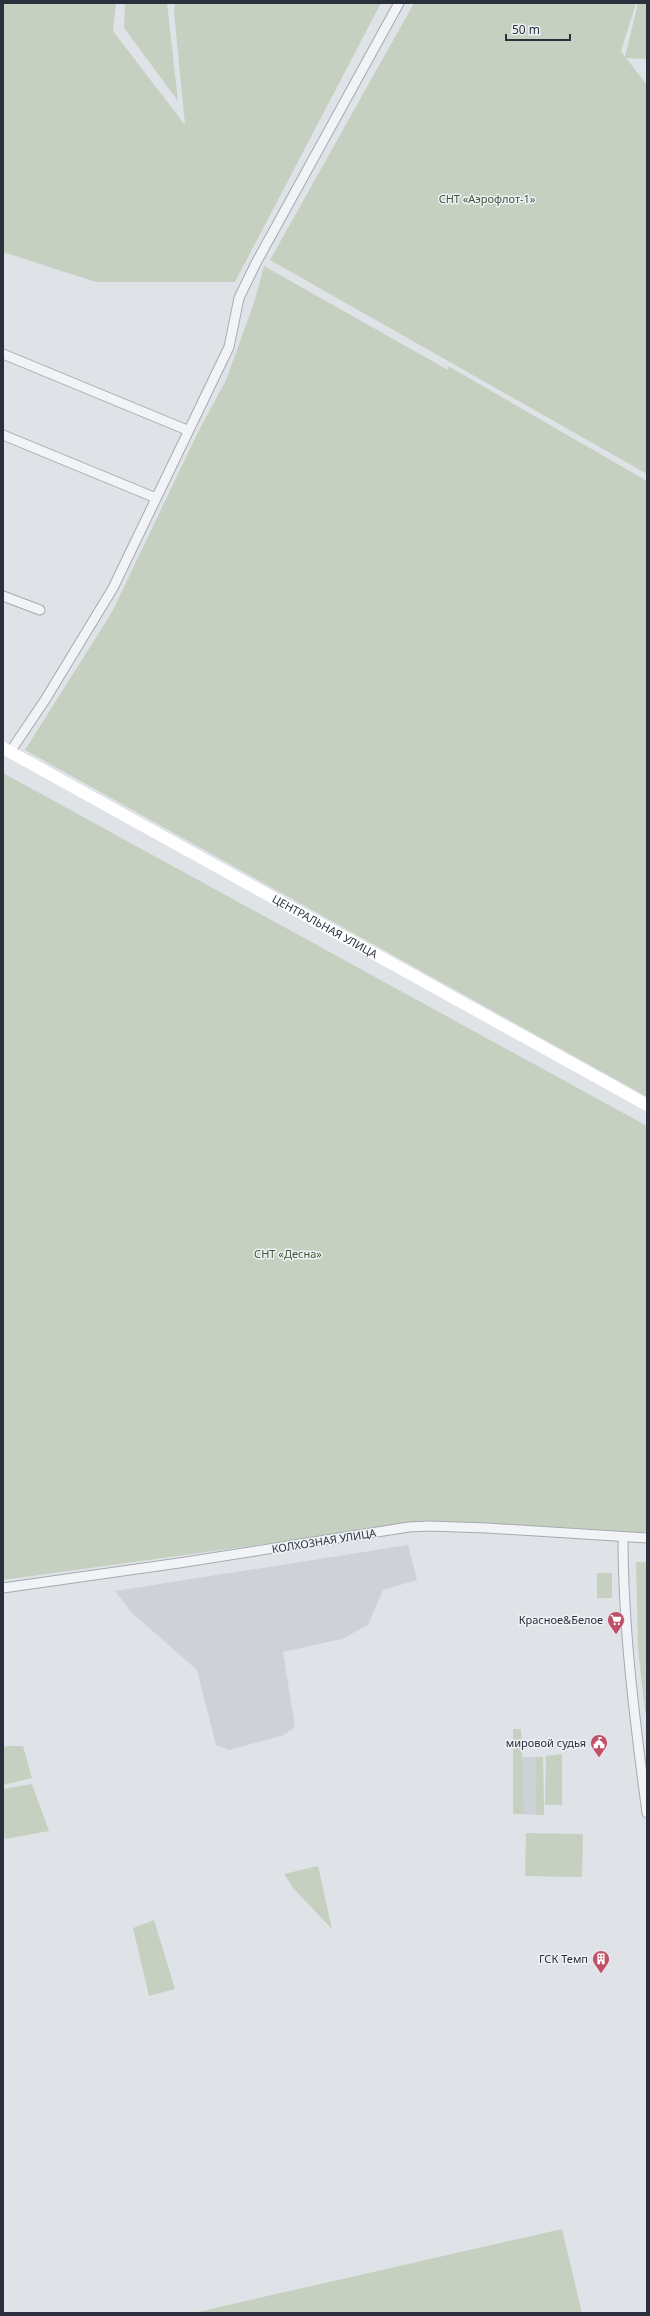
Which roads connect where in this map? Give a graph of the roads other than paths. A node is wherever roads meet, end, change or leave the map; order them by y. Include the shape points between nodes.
1 (399, 3) edge
2 (3, 354) edge
3 (188, 430) junction
4 (3, 435) edge
5 (156, 498) junction
6 (3, 596) edge
7 (40, 610) dead end
8 (6, 750) edge
9 (647, 1105) edge
10 (623, 1537) junction
11 (647, 1538) edge
12 (3, 1588) edge
13 (647, 1813) edge

1 - 3 street via 256,263 239,298 228,347
2 - 3 street
3 - 5 street
4 - 5 street
5 - 8 street via 113,588 45,700
6 - 7 street
8 - 9 street, ЦЕНТРАЛЬНАЯ УЛИЦА
10 - 11 street, КОЛХОЗНАЯ УЛИЦА
10 - 12 street, КОЛХОЗНАЯ УЛИЦА via 441,1526 409,1527
10 - 13 street via 628,1639

